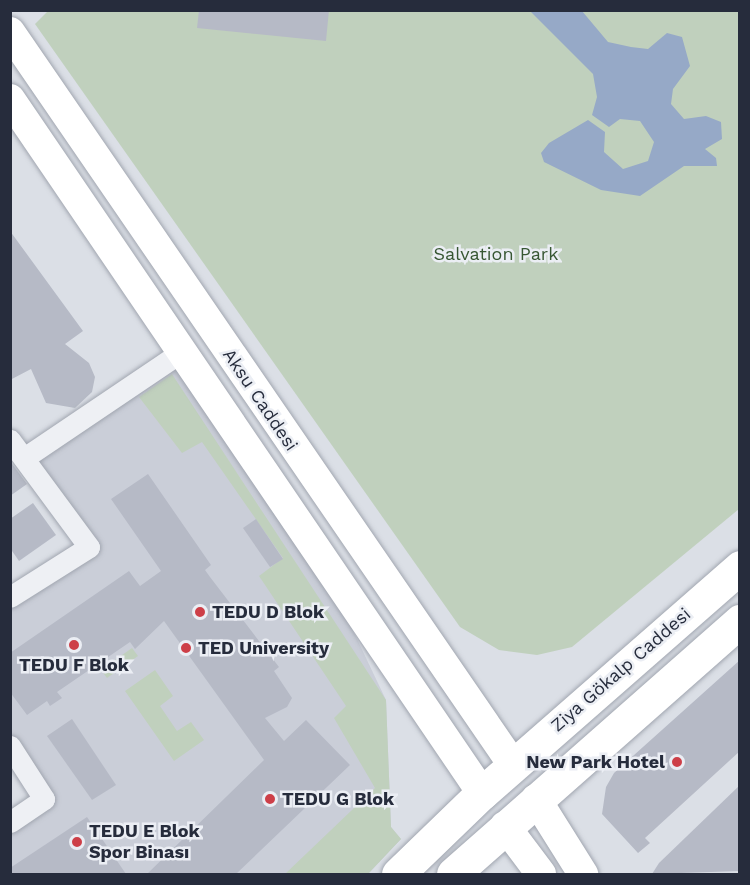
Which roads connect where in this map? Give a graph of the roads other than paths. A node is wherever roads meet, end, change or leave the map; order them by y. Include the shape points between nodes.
1 (26, 10) edge
2 (10, 23) edge
3 (10, 32) edge
4 (10, 99) edge
5 (184, 350) junction
6 (10, 440) edge
7 (24, 458) junction
8 (740, 567) edge
9 (10, 597) edge
10 (740, 621) edge
11 (10, 746) edge
12 (513, 765) junction
13 (482, 793) junction
14 (536, 799) junction
15 (10, 822) edge
16 (505, 826) junction
17 (398, 874) edge
18 (453, 874) edge
19 (541, 874) edge
20 (583, 874) edge

1 - 2 main road
3 - 12 main road, Aksu Caddesi
4 - 5 main road, Aksu Caddesi
5 - 7 street
5 - 13 main road, Aksu Caddesi
6 - 7 street
7 - 9 street via 89,547
8 - 12 main road, Ziya Gökalp Caddesi
10 - 14 main road
11 - 15 street via 44,799
12 - 13 main road, Ziya Gökalp Caddesi
12 - 14 main road
13 - 16 main road
13 - 17 main road, Ziya Gökalp Caddesi
14 - 16 main road
14 - 20 main road
16 - 18 main road
16 - 19 main road

